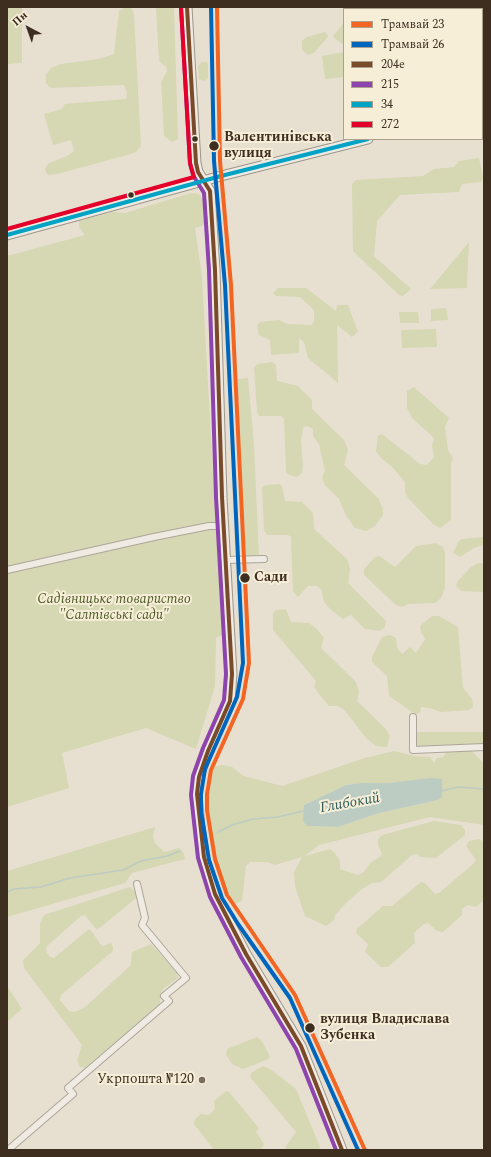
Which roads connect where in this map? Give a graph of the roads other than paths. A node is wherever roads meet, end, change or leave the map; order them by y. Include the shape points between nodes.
1 (188, 7) edge
2 (364, 140) edge
3 (204, 180) junction
4 (7, 235) edge
5 (224, 526) junction
6 (264, 559) dead end
7 (226, 560) junction
8 (7, 570) edge
9 (413, 717) dead end
10 (484, 748) edge
11 (137, 884) dead end
12 (8, 1150) edge
13 (342, 1150) edge

1 - 3 main road via 196,163 198,172
2 - 3 main road
3 - 4 main road
3 - 5 main road via 210,192 215,270
5 - 7 main road
5 - 8 street via 209,526 154,537
6 - 7 street
7 - 13 main road via 231,689 226,712 199,777 197,794 204,857 215,894 233,930 301,1046
9 - 10 street via 413,750
11 - 12 street via 145,918 142,926 186,978 164,996 168,1001 68,1088 73,1094

